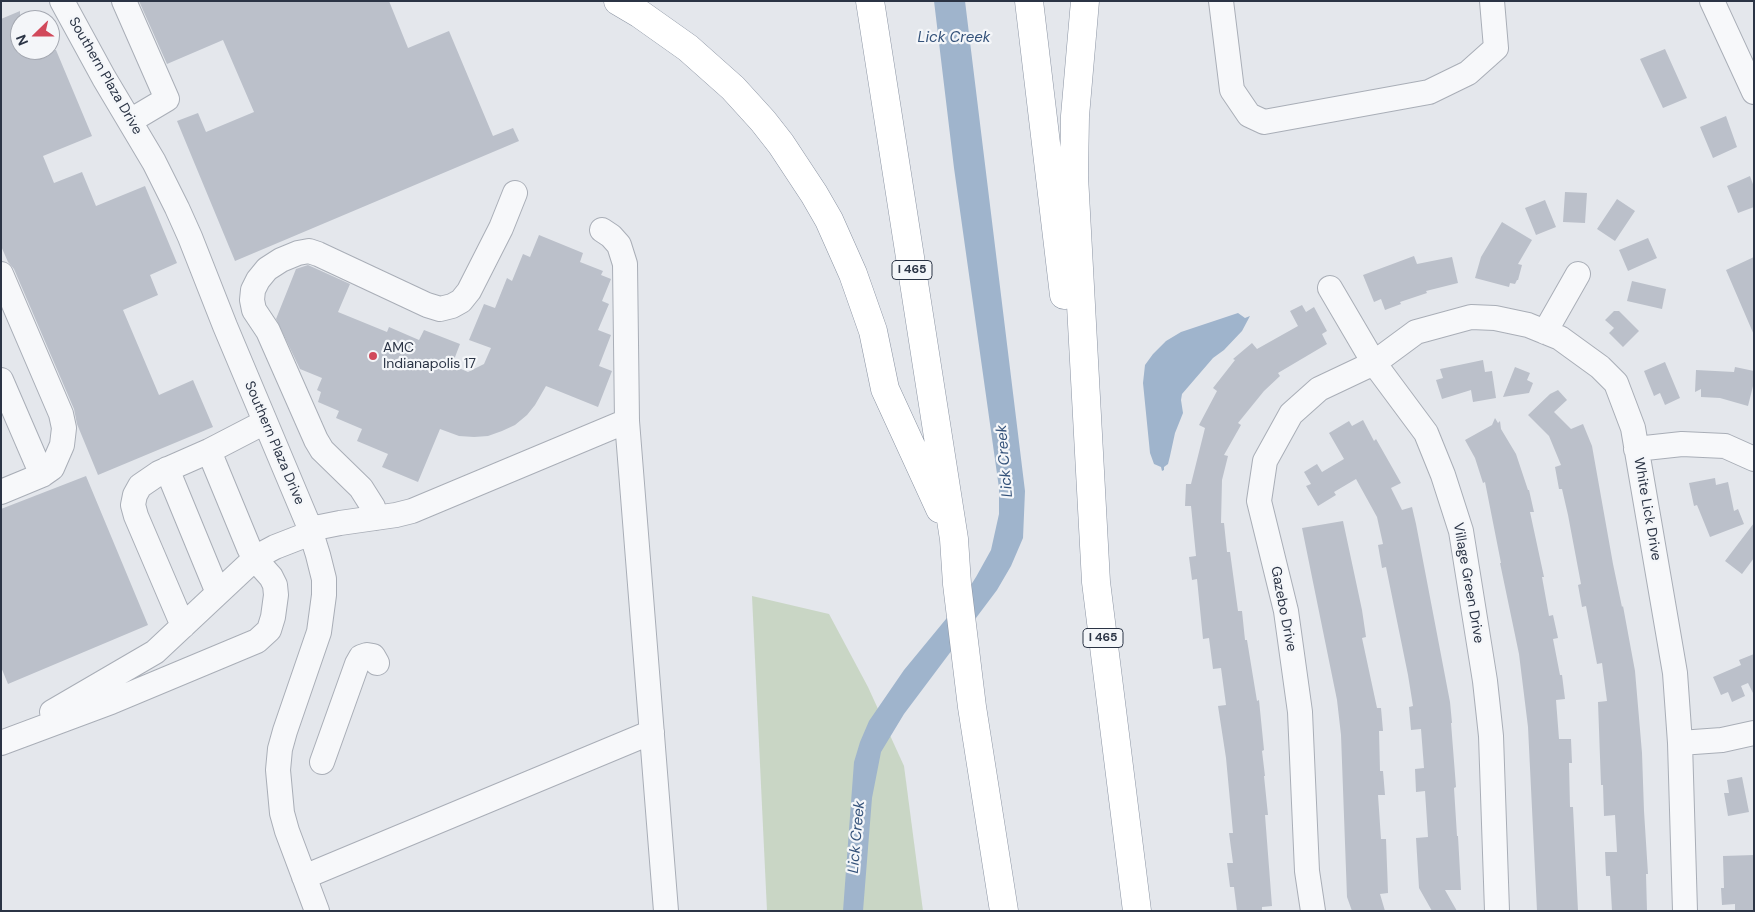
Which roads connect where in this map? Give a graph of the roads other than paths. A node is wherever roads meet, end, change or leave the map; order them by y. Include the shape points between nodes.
1 (62, 1) edge
2 (124, 1) edge
3 (618, 1) edge
4 (870, 1) edge
5 (1029, 1) edge
6 (1085, 1) edge
7 (1220, 1) edge
8 (1492, 1) edge
9 (1712, 1) edge
10 (1754, 92) edge
11 (130, 121) junction
12 (515, 193) dead end
13 (602, 230) dead end
14 (1, 274) edge
15 (1578, 274) dead end
16 (1330, 288) dead end
17 (252, 296) junction
18 (214, 299) junction
19 (1545, 332) junction
20 (1374, 362) junction
21 (1, 380) edge
22 (627, 421) junction
23 (265, 422) junction
24 (1636, 449) junction
25 (209, 451) junction
26 (1754, 459) edge
27 (167, 469) junction
28 (42, 475) junction
29 (1, 492) edge
30 (1092, 505) junction
31 (376, 518) junction
32 (311, 531) junction
33 (954, 539) junction
34 (255, 559) junction
35 (218, 593) junction
36 (183, 626) junction
37 (377, 663) dead end
38 (652, 732) junction
39 (1754, 733) edge
40 (1, 742) edge
41 (1680, 743) junction
42 (322, 762) dead end
43 (304, 877) junction
44 (317, 911) edge
45 (666, 911) edge
46 (1004, 911) edge
47 (1137, 911) edge
48 (1313, 911) edge
49 (1497, 911) edge
50 (1685, 911) edge

1 - 11 street, Southern Plaza Drive
2 - 11 street via 167,99
3 - 33 highway via 688,48 733,88 781,144 814,194 857,283 873,331 885,389
4 - 33 highway, I 465
5 - 30 highway, I 465
6 - 30 highway via 1075,107 1074,176
7 - 8 street via 1232,90 1249,115 1264,122 1429,92 1468,73 1496,48
9 - 10 street
11 - 18 street, Southern Plaza Drive via 177,208
12 - 17 street via 469,291 462,301 452,306 440,309 426,305 309,252 298,253 267,269 258,280
13 - 22 street via 618,245 626,264
14 - 28 street via 61,414 64,428 62,445 52,468
15 - 19 street
16 - 20 street, Village Green Drive
17 - 18 street
17 - 31 street via 254,310 268,331 316,440 361,488
18 - 23 street, Southern Plaza Drive
19 - 20 street, White Lick Drive via 1495,318 1471,317 1416,332
19 - 24 street, White Lick Drive via 1560,338 1616,383 1633,428
20 - 48 street, Gazebo Drive via 1319,389 1291,414 1265,461 1259,501 1286,611 1300,712 1307,871
20 - 49 street, Village Green Drive via 1426,433 1444,475 1461,531 1490,727
21 - 28 street
22 - 31 street via 412,511
22 - 38 street
23 - 25 street
23 - 32 street, Southern Plaza Drive
24 - 26 street via 1682,444 1725,446
24 - 41 street, White Lick Drive via 1675,673
25 - 27 street
25 - 34 street
27 - 35 street
27 - 36 street via 140,486 133,505
28 - 29 street
30 - 47 highway, I 465 via 1096,582
31 - 32 street
32 - 34 street
32 - 43 street, Southern Plaza Drive via 324,578 322,614 280,749 278,770 282,813
33 - 46 highway, I 465 via 972,707
34 - 35 street
34 - 40 street via 271,577 276,595 269,630 257,641 111,702
35 - 36 street
36 - 40 street via 155,652
37 - 42 street via 367,655 361,657 357,664
38 - 43 street
38 - 45 street
39 - 41 street via 1722,740
41 - 50 street, White Lick Drive
43 - 44 street, Southern Plaza Drive

